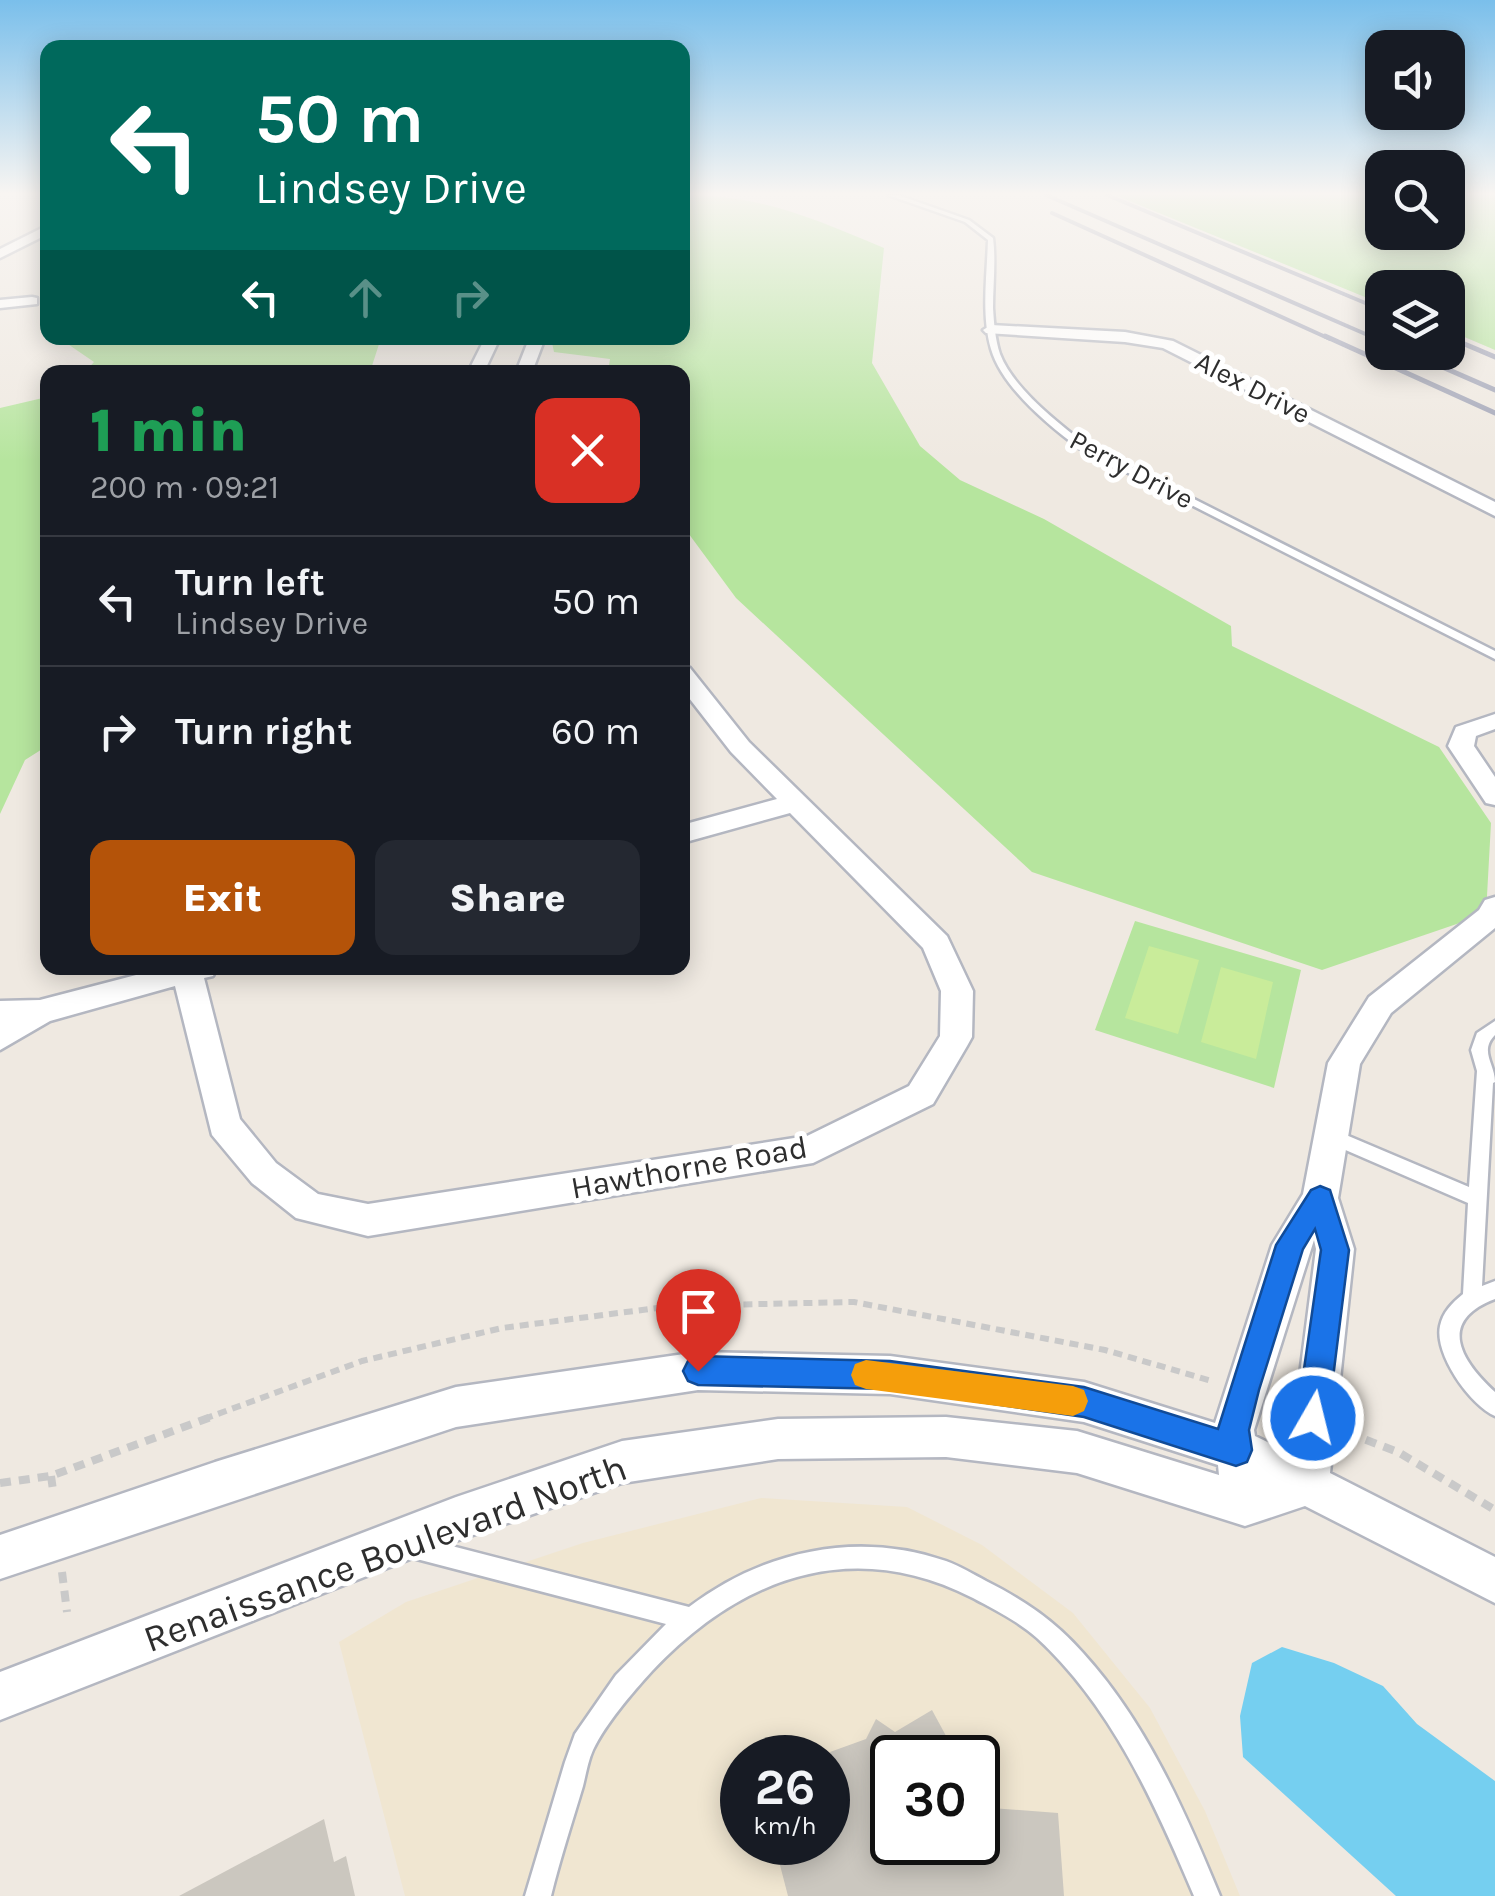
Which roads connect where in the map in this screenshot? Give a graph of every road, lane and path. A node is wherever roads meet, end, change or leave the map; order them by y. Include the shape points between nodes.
1 (992, 283) edge
2 (32, 301) dead end
3 (0, 304) edge
4 (992, 330) junction
5 (1495, 510) edge
6 (1495, 656) edge
7 (690, 682) edge
8 (1495, 720) edge
9 (1495, 797) edge
10 (798, 802) junction
11 (690, 832) edge
12 (1494, 909) edge
13 (171, 975) edge
14 (193, 975) edge
15 (40, 1012) junction
16 (0, 1013) edge
17 (1495, 1026) edge
18 (0, 1038) edge
19 (1490, 1078) edge
20 (1333, 1136) junction
21 (1320, 1198) junction
22 (1478, 1199) junction
23 (1495, 1290) edge
24 (1472, 1296) junction
25 (1495, 1406) edge
26 (1236, 1450) junction
27 (51, 1476) dead end
28 (1307, 1484) junction
29 (54, 1490) dead end
30 (1244, 1504) junction
31 (395, 1542) junction
32 (0, 1557) edge
33 (62, 1569) dead end
34 (1495, 1582) edge
35 (67, 1612) dead end
36 (689, 1619) junction
37 (0, 1696) edge
38 (538, 1896) edge
39 (1207, 1896) edge

1 - 4 lane, Perry Drive
2 - 3 street
4 - 5 street, Alex Drive via 1166,344
4 - 6 lane, Perry Drive via 999,362 1082,446
7 - 10 street, Hawthorne Road via 740,747
8 - 9 street via 1465,732 1461,746
10 - 11 street
10 - 14 street, Hawthorne Road via 936,943 957,991 956,1038 920,1094 813,1149 368,1220 309,1207 264,1174 224,1126
12 - 20 street via 1380,1005 1344,1063
13 - 15 street, Hawthorne Road
15 - 16 street, Hawthorne Road
15 - 18 street, Hawthorne Road
17 - 19 lane via 1479,1044
19 - 22 lane
20 - 21 street
20 - 22 lane
21 - 26 street via 1290,1245 1243,1390 1233,1430
21 - 28 street via 1335,1250
22 - 24 lane
23 - 24 lane
24 - 25 lane via 1450,1322 1450,1342 1472,1386
26 - 28 street
26 - 30 street
26 - 32 street via 1084,1402 890,1375 698,1371 456,1407
27 - 29 path
28 - 30 street
28 - 34 street
30 - 31 street, Renaissance Boulevard North via 1077,1452 946,1436 778,1439 622,1462
31 - 36 lane
31 - 37 street, Renaissance Boulevard North
33 - 35 path
36 - 38 lane via 634,1670 584,1741
36 - 39 lane via 751,1578 854,1554 934,1566 973,1582 1047,1631 1111,1705 1164,1796

